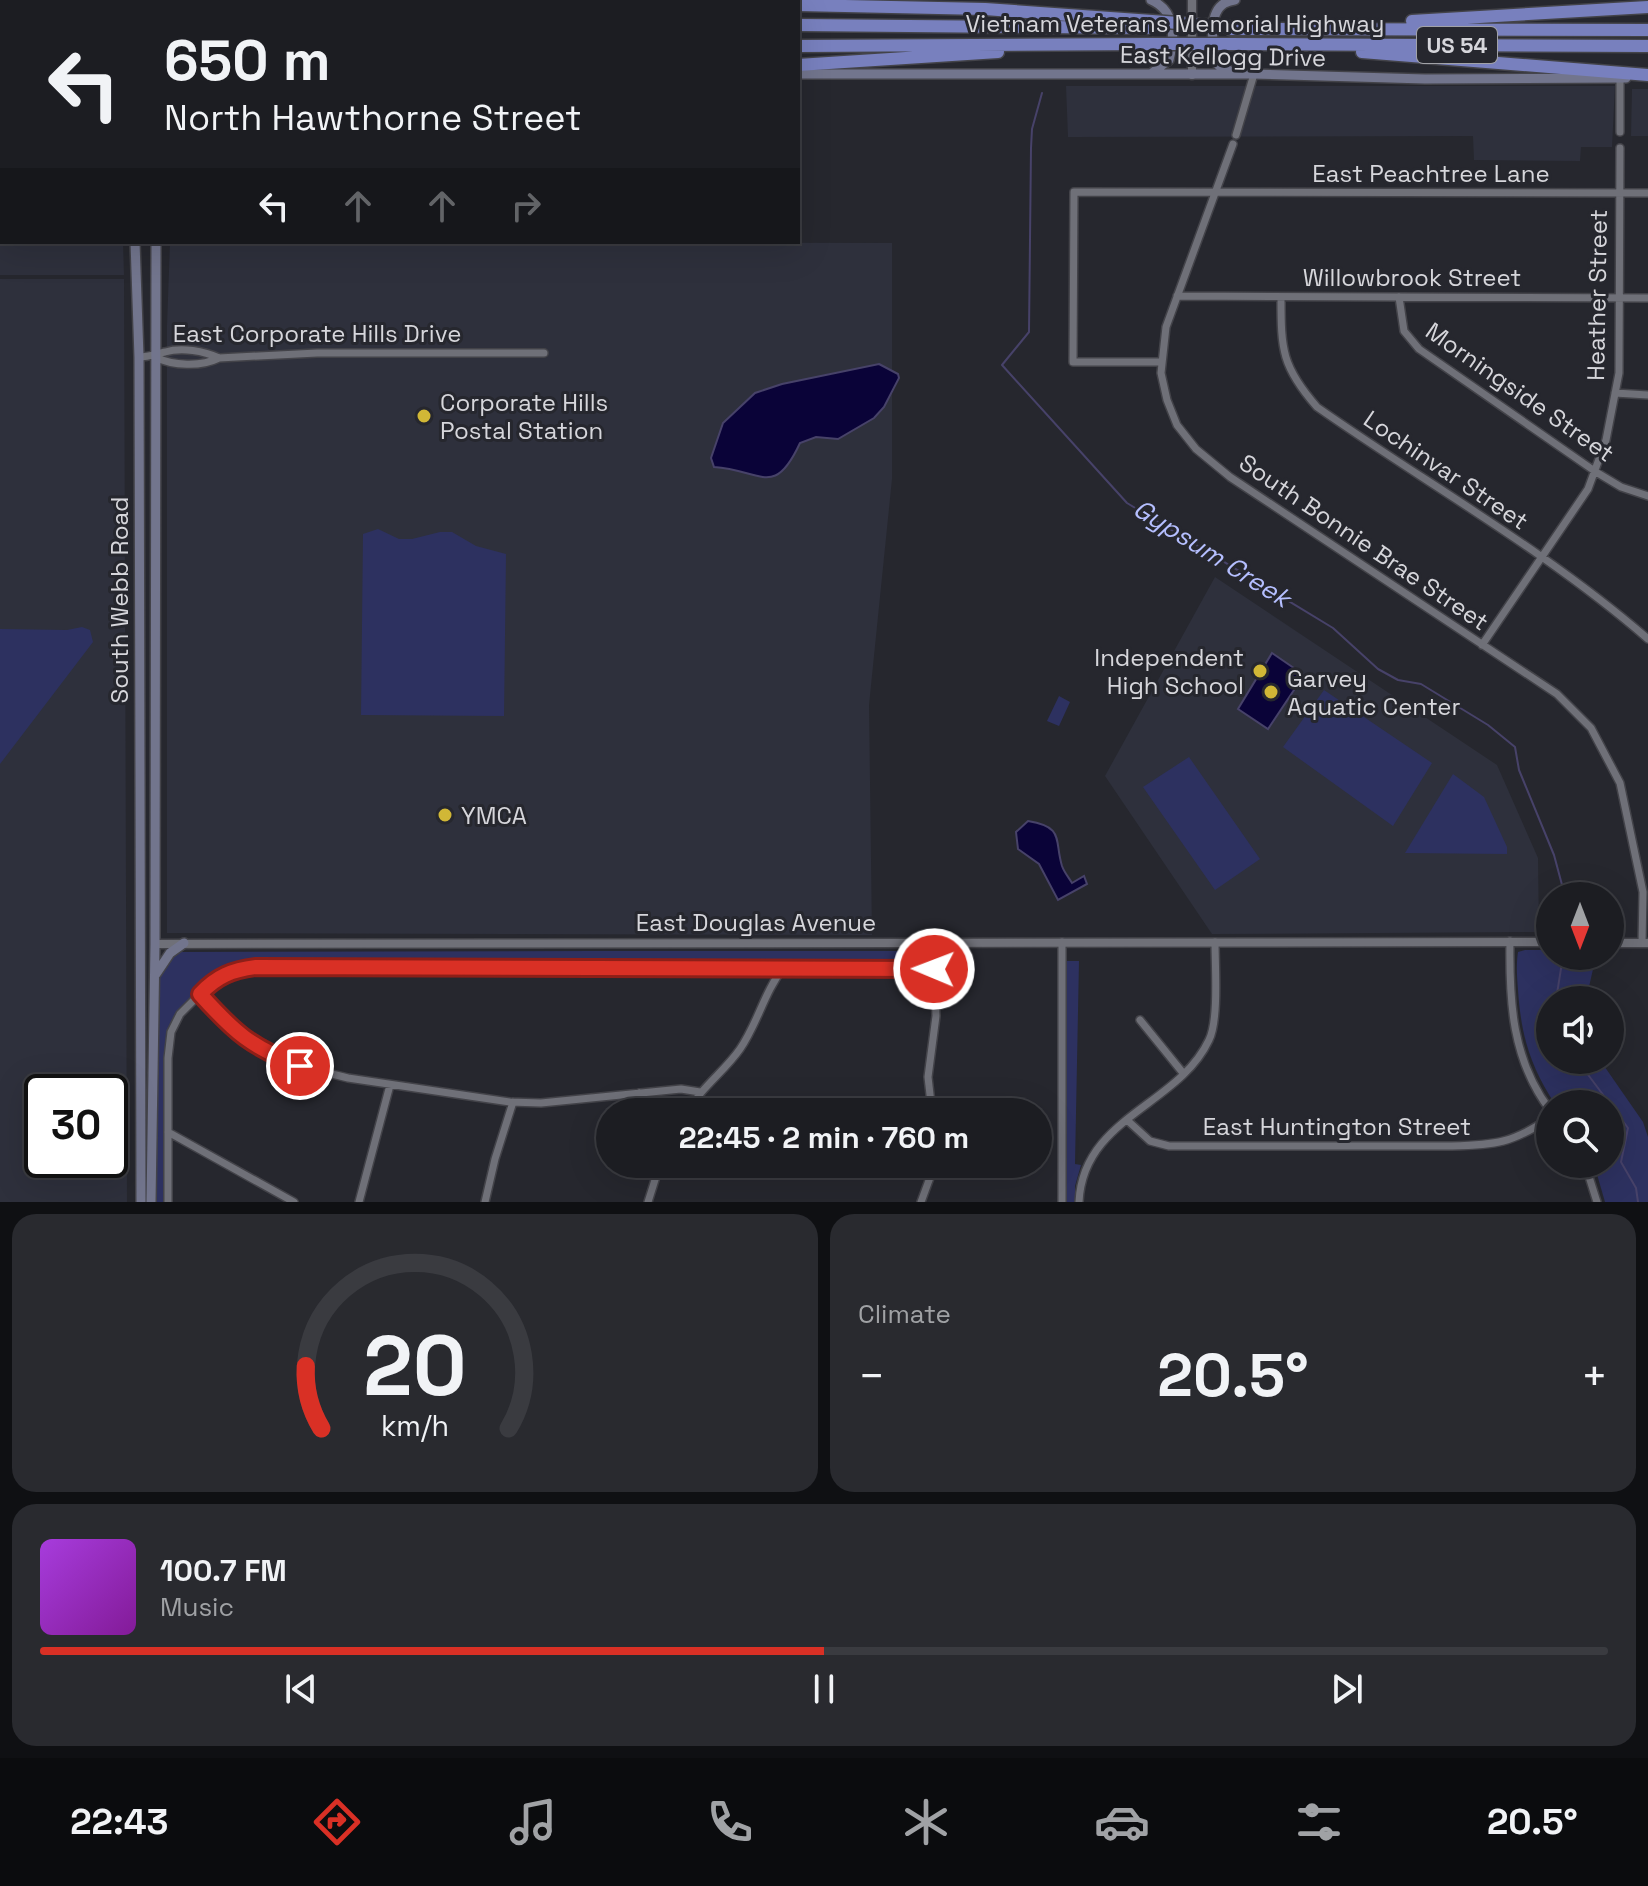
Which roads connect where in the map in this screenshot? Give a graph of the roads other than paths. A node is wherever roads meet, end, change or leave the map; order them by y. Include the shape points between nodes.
1 (1151, 0) edge
2 (1192, 0) edge
3 (1235, 0) edge
4 (800, 5) edge
5 (1648, 7) edge
6 (800, 25) edge
7 (1152, 25) junction
8 (1301, 28) junction
9 (1648, 30) edge
10 (1127, 44) junction
11 (1267, 45) junction
12 (800, 46) edge
13 (1648, 46) edge
14 (800, 65) edge
15 (800, 74) edge
16 (1239, 74) junction
17 (1254, 74) junction
18 (1149, 75) junction
19 (1192, 75) junction
20 (1648, 77) edge
21 (1620, 78) junction
22 (1620, 132) dead end
23 (1236, 135) dead end
24 (1233, 144) dead end
25 (1620, 148) dead end
26 (1213, 193) junction
27 (1620, 193) junction
28 (1648, 193) edge
29 (135, 244) edge
30 (156, 244) edge
31 (1177, 296) junction
32 (1399, 297) junction
33 (1281, 298) junction
34 (1619, 298) junction
35 (1648, 298) edge
36 (544, 353) dead end
37 (139, 357) junction
38 (155, 357) junction
39 (1161, 362) junction
40 (1615, 393) junction
41 (1648, 395) edge
42 (1596, 472) junction
43 (1648, 496) edge
44 (1541, 558) junction
45 (1648, 639) edge
46 (1482, 645) junction
47 (140, 669) junction
48 (155, 669) junction
49 (140, 922) junction
50 (1510, 941) junction
51 (933, 942) junction
52 (1062, 942) junction
53 (1215, 942) junction
54 (1536, 942) edge
55 (184, 943) junction
56 (1624, 943) edge
57 (1645, 943) edge
58 (155, 944) junction
59 (141, 958) junction
60 (784, 967) junction
61 (934, 969) junction
62 (154, 977) junction
63 (200, 994) junction
64 (1140, 1020) dead end
65 (1183, 1073) junction
66 (390, 1085) junction
67 (1539, 1090) edge
68 (700, 1092) junction
69 (639, 1093) junction
70 (642, 1098) edge
71 (696, 1098) edge
72 (930, 1098) edge
73 (513, 1102) junction
74 (1127, 1120) junction
75 (1536, 1127) edge
76 (168, 1132) junction
77 (656, 1178) edge
78 (930, 1178) edge
79 (1589, 1178) edge
80 (141, 1202) edge
81 (151, 1202) edge
82 (168, 1202) edge
83 (294, 1202) edge
84 (359, 1202) edge
85 (485, 1202) edge
86 (648, 1202) edge
87 (921, 1202) edge
88 (1062, 1202) edge
89 (1079, 1202) edge
90 (1597, 1202) edge

1 - 18 main road via 1170,14 1170,53 1165,65
2 - 19 street
3 - 16 main road via 1224,3 1216,14 1213,47 1218,65
4 - 7 highway via 985,9
5 - 8 highway
6 - 7 highway, Vietnam Veterans Memorial Highway / US 54
7 - 8 highway, Vietnam Veterans Memorial Highway / US 54, bridge
8 - 9 highway, Vietnam Veterans Memorial Highway / US 54
10 - 11 highway, Vietnam Veterans Memorial Highway / US 54, bridge
10 - 12 highway, Vietnam Veterans Memorial Highway / US 54
10 - 14 highway
11 - 13 highway, Vietnam Veterans Memorial Highway / US 54
11 - 20 highway
15 - 18 main road, East Kellogg Drive
16 - 17 main road, East Kellogg Drive
16 - 19 main road, East Kellogg Drive
17 - 21 main road, East Kellogg Drive
17 - 23 street
18 - 19 main road, East Kellogg Drive
20 - 21 main road, East Kellogg Drive
21 - 22 street
24 - 26 street, South Bonnie Brae Street
25 - 27 street, Heather Street
26 - 27 street, East Peachtree Lane
26 - 31 street, South Bonnie Brae Street
26 - 39 street, East Peachtree Lane via 1074,192 1073,362
27 - 28 street, East Peachtree Lane
27 - 34 street, Heather Street
29 - 37 main road, South Webb Road
30 - 38 main road, South Webb Road
31 - 33 street, Willowbrook Street
31 - 39 street, South Bonnie Brae Street
32 - 33 street, Willowbrook Street
32 - 34 street, Willowbrook Street
32 - 42 street, Morningside Street via 1404,331 1419,349
33 - 44 street, Lochinvar Street via 1283,352 1296,383 1317,407
34 - 35 street, Willowbrook Street
34 - 40 street, Heather Street
36 - 38 street, East Corporate Hills Drive via 219,358 205,351 166,351
37 - 38 street, East Corporate Hills Drive
37 - 47 main road, South Webb Road
38 - 48 main road, South Webb Road
39 - 46 street, South Bonnie Brae Street via 1177,425 1196,449
40 - 41 street
40 - 42 street, Heather Street
42 - 43 street, Morningside Street
42 - 44 street, Heather Street
44 - 45 street, Lochinvar Street
44 - 46 street, Heather Street
46 - 57 street, South Bonnie Brae Street via 1557,694 1591,728 1620,783 1643,892
47 - 48 main road
47 - 49 main road, South Webb Road
48 - 58 main road, South Webb Road
49 - 58 main road
49 - 59 main road, South Webb Road
50 - 53 street, East Douglas Avenue
50 - 54 street, East Douglas Avenue
50 - 67 street via 1511,1010 1519,1051
51 - 52 street, East Douglas Avenue
51 - 55 street, East Douglas Avenue
51 - 61 street
52 - 53 street, East Douglas Avenue
52 - 88 street
53 - 65 street via 1211,1037
55 - 58 street, East Douglas Avenue
55 - 62 main road
56 - 57 street
58 - 59 main road
58 - 62 main road, South Webb Road
59 - 80 main road, South Webb Road
60 - 61 street
60 - 63 street via 256,967 232,970
60 - 68 street via 770,984 755,1025 737,1053
61 - 72 street
62 - 81 main road, South Webb Road
63 - 66 street via 243,1039 272,1055
63 - 76 street via 171,1032
64 - 65 street
65 - 74 street
66 - 73 street
66 - 84 street
68 - 69 street
68 - 71 street
69 - 70 street
69 - 73 street
73 - 85 street
74 - 75 street, East Huntington Street via 1150,1141 1169,1146 1495,1145
74 - 89 street via 1088,1161
76 - 82 street
76 - 83 street
77 - 86 street
78 - 87 street
79 - 90 street

